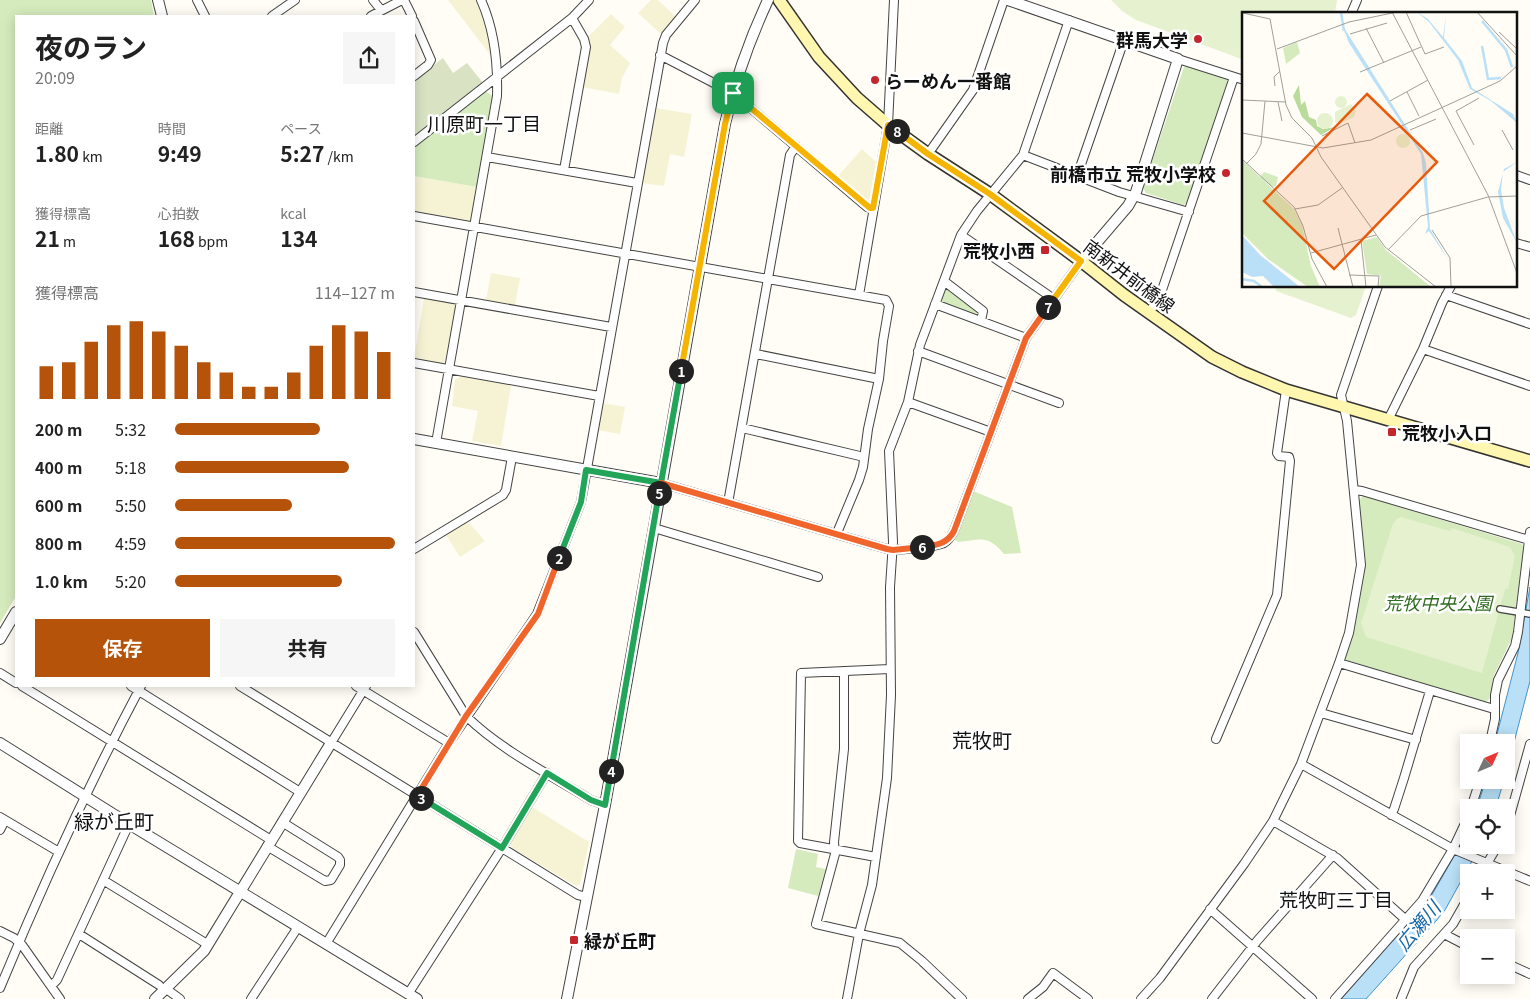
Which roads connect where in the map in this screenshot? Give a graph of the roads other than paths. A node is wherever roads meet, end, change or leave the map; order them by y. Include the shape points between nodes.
1 (197, 0) edge
2 (295, 0) edge
3 (373, 0) edge
4 (403, 0) edge
5 (481, 0) edge
6 (590, 0) edge
7 (695, 0) edge
8 (768, 0) edge
9 (779, 0) edge
10 (894, 0) edge
11 (1004, 0) edge
12 (1008, 0) edge
13 (1357, 0) edge
14 (161, 1) edge
15 (381, 10) junction
16 (1352, 12) edge
17 (162, 15) edge
18 (204, 15) edge
19 (273, 15) edge
20 (373, 15) edge
21 (411, 15) edge
22 (572, 18) junction
23 (1069, 20) junction
24 (415, 23) edge
25 (1124, 40) junction
26 (660, 54) junction
27 (1178, 59) junction
28 (415, 75) edge
29 (497, 76) junction
30 (1234, 77) junction
31 (1242, 79) edge
32 (733, 93) junction
33 (888, 125) junction
34 (415, 141) edge
35 (796, 146) junction
36 (928, 154) junction
37 (1022, 155) junction
38 (486, 157) junction
39 (564, 170) junction
40 (1077, 176) junction
41 (1518, 176) edge
42 (1530, 180) edge
43 (637, 183) junction
44 (990, 194) junction
45 (1134, 196) junction
46 (873, 208) junction
47 (1188, 212) junction
48 (415, 216) edge
49 (475, 227) junction
50 (961, 235) junction
51 (625, 253) junction
52 (1081, 261) junction
53 (700, 266) junction
54 (769, 278) junction
55 (944, 281) junction
56 (1377, 288) edge
57 (1450, 288) edge
58 (415, 292) edge
59 (859, 295) junction
60 (1446, 295) junction
61 (1054, 299) junction
62 (462, 300) junction
63 (935, 304) junction
64 (1149, 313) junction
65 (981, 321) junction
66 (1530, 324) edge
67 (611, 327) junction
68 (1026, 338) junction
69 (1423, 349) junction
70 (918, 351) junction
71 (756, 354) junction
72 (415, 363) edge
73 (449, 370) junction
74 (879, 379) junction
75 (1010, 384) junction
76 (1530, 386) edge
77 (1286, 390) junction
78 (599, 396) junction
79 (908, 402) junction
80 (1059, 403) dead end
81 (1342, 407) junction
82 (1388, 420) junction
83 (742, 428) junction
84 (991, 432) junction
85 (415, 439) edge
86 (436, 443) junction
87 (512, 457) junction
88 (864, 457) junction
89 (1530, 461) edge
90 (586, 470) junction
91 (661, 483) junction
92 (1354, 490) junction
93 (728, 502) junction
94 (654, 528) junction
95 (837, 533) junction
96 (1530, 536) edge
97 (415, 548) edge
98 (893, 550) junction
99 (818, 577) dead end
100 (1500, 609) dead end
101 (1525, 613) edge
102 (15, 614) edge
103 (415, 634) edge
104 (0, 639) edge
105 (1340, 663) junction
106 (890, 669) junction
107 (844, 671) junction
108 (0, 673) edge
109 (15, 682) edge
110 (24, 687) edge
111 (242, 687) edge
112 (362, 688) edge
113 (140, 689) edge
114 (1430, 691) junction
115 (1494, 709) junction
116 (1321, 713) junction
117 (466, 716) junction
118 (1492, 734) edge
119 (1216, 739) dead end
120 (1416, 740) junction
121 (113, 742) junction
122 (0, 743) edge
123 (331, 743) junction
124 (449, 744) junction
125 (1530, 744) edge
126 (1301, 764) junction
127 (547, 773) junction
128 (1521, 776) junction
129 (1530, 778) edge
130 (300, 792) junction
131 (85, 796) junction
132 (417, 796) junction
133 (1515, 799) edge
134 (605, 805) junction
135 (1391, 815) junction
136 (2, 818) edge
137 (1273, 821) junction
138 (282, 822) junction
139 (129, 824) junction
140 (0, 830) edge
141 (1460, 834) edge
142 (269, 843) junction
143 (502, 848) junction
144 (835, 849) junction
145 (1453, 849) junction
146 (59, 852) junction
147 (1493, 854) edge
148 (1333, 855) junction
149 (876, 857) junction
150 (1488, 862) junction
151 (103, 880) junction
152 (1530, 881) edge
153 (240, 891) junction
154 (587, 897) junction
155 (1210, 909) junction
156 (1460, 912) edge
157 (1406, 920) junction
158 (298, 927) junction
159 (0, 932) edge
160 (79, 934) junction
161 (859, 934) junction
162 (1444, 934) junction
163 (19, 942) junction
164 (1460, 943) edge
165 (207, 944) junction
166 (326, 944) junction
167 (1253, 946) junction
168 (1515, 968) edge
169 (1530, 974) edge
170 (51, 986) junction
171 (162, 986) junction
172 (0, 988) edge
173 (410, 997) edge
174 (60, 999) edge
175 (147, 999) edge
176 (155, 999) edge
177 (180, 999) edge
178 (251, 999) edge
179 (567, 999) edge
180 (847, 999) edge
181 (962, 999) edge
182 (1028, 999) edge
183 (1088, 999) edge
184 (1141, 999) edge
185 (1212, 999) edge
186 (1312, 999) edge
187 (1336, 999) edge
188 (1401, 999) edge

1 - 18 street
2 - 19 street
3 - 15 street
4 - 15 street
4 - 21 street
5 - 29 street via 494,40
6 - 22 street
7 - 26 street via 666,35
8 - 32 street via 747,46
9 - 33 main road, 南新井前橋線 via 819,57 857,98
10 - 33 street
11 - 36 street via 973,90
12 - 23 street
13 - 16 street
14 - 17 street
15 - 20 street
22 - 29 street
22 - 39 street via 586,48
23 - 25 street
23 - 37 street
24 - 28 street via 431,60
25 - 27 street
25 - 40 street
26 - 32 street
26 - 43 street
27 - 30 street
27 - 45 street
29 - 34 street
29 - 38 street via 497,96
30 - 31 street
30 - 47 street
32 - 35 street
32 - 53 street
33 - 36 main road, 南新井前橋線
33 - 46 street
35 - 46 street
35 - 54 street via 790,155
36 - 44 main road, 南新井前橋線
37 - 40 street
37 - 44 street
38 - 39 street
38 - 49 street
39 - 43 street
40 - 45 street
41 - 42 street
43 - 51 street
44 - 50 street
44 - 52 main road, 南新井前橋線
45 - 47 street
45 - 52 street
46 - 59 street
47 - 64 street via 1160,296
48 - 49 street
49 - 51 street
49 - 62 street
50 - 55 street
50 - 61 street
51 - 53 street
51 - 67 street
52 - 61 street
52 - 64 main road, 南新井前橋線
53 - 54 street
53 - 91 street
54 - 59 street
54 - 71 street
55 - 63 street
55 - 65 street via 983,311
56 - 81 street via 1342,387
57 - 60 street
58 - 62 street
59 - 74 street via 888,303
60 - 66 street
60 - 69 street
61 - 68 street
62 - 67 street
62 - 73 street
63 - 65 street
63 - 70 street
64 - 77 main road, 南新井前橋線 via 1212,356
65 - 68 street
67 - 78 street
68 - 75 street
69 - 76 street
69 - 82 street
70 - 75 street
70 - 79 street
71 - 74 street
71 - 83 street
72 - 73 street
73 - 78 street
73 - 86 street
74 - 88 street
75 - 80 street
75 - 84 street
77 - 81 main road, 南新井前橋線
77 - 119 street via 1277,453 1289,457 1290,461 1277,595
78 - 90 street
79 - 84 street
79 - 98 street via 889,455
81 - 82 main road, 南新井前橋線
81 - 92 street via 1347,421
82 - 89 main road, 南新井前橋線
83 - 88 street
83 - 93 street
84 - 98 street via 951,537 938,545
85 - 86 street
86 - 87 street
87 - 90 street
87 - 97 street via 503,495
88 - 95 street via 859,480
90 - 91 street
90 - 117 street via 581,502 540,608
91 - 93 street
91 - 94 street
92 - 96 street
92 - 105 street via 1361,565 1350,632
93 - 95 street
94 - 99 street
94 - 134 street
95 - 98 street
96 - 101 street
98 - 106 street
100 - 101 street
101 - 115 street via 1498,680
102 - 104 street
103 - 117 street
105 - 114 street
105 - 116 street
106 - 107 street
106 - 149 street via 887,778
107 - 144 street via 844,749
107 - 144 street via 801,673 798,841
108 - 109 street
110 - 121 street
111 - 123 street
112 - 123 street
112 - 124 street
113 - 121 street
113 - 130 street
114 - 115 street
114 - 120 street
115 - 118 street
116 - 120 street
116 - 126 street
117 - 124 street
117 - 127 street via 491,739
120 - 135 street
121 - 131 street
121 - 142 street
122 - 131 street
123 - 130 street
123 - 132 street
124 - 132 street
125 - 128 street
126 - 135 street
126 - 137 street
127 - 134 street
127 - 143 street
128 - 129 street
128 - 133 street
130 - 138 street
131 - 139 street
131 - 146 street
132 - 143 street
132 - 166 street
134 - 154 street
135 - 145 street
136 - 140 street
136 - 146 street
137 - 148 street
137 - 155 street
138 - 142 street
138 - 142 street via 338,857 340,866 331,880 325,881
139 - 151 street
139 - 153 street
141 - 145 street
142 - 153 street
143 - 154 street
143 - 173 street
144 - 149 street
144 - 161 street via 816,924
145 - 150 street
145 - 157 street via 1429,891
146 - 163 street
147 - 150 street
148 - 157 street
148 - 167 street
149 - 161 street
150 - 152 street
151 - 160 street
151 - 165 street
153 - 158 street
153 - 165 street
154 - 179 street
155 - 167 street
155 - 184 street
156 - 162 street
157 - 187 street
158 - 166 street
158 - 178 street
159 - 163 street
160 - 170 street
160 - 171 street
161 - 180 street
161 - 181 street via 900,943
162 - 164 street
162 - 188 street via 1414,968
163 - 170 street
163 - 172 street
165 - 171 street
166 - 173 street
167 - 185 street
167 - 186 street
168 - 169 street
170 - 174 street
171 - 175 street
171 - 176 street
171 - 177 street
182 - 183 street via 1053,973

